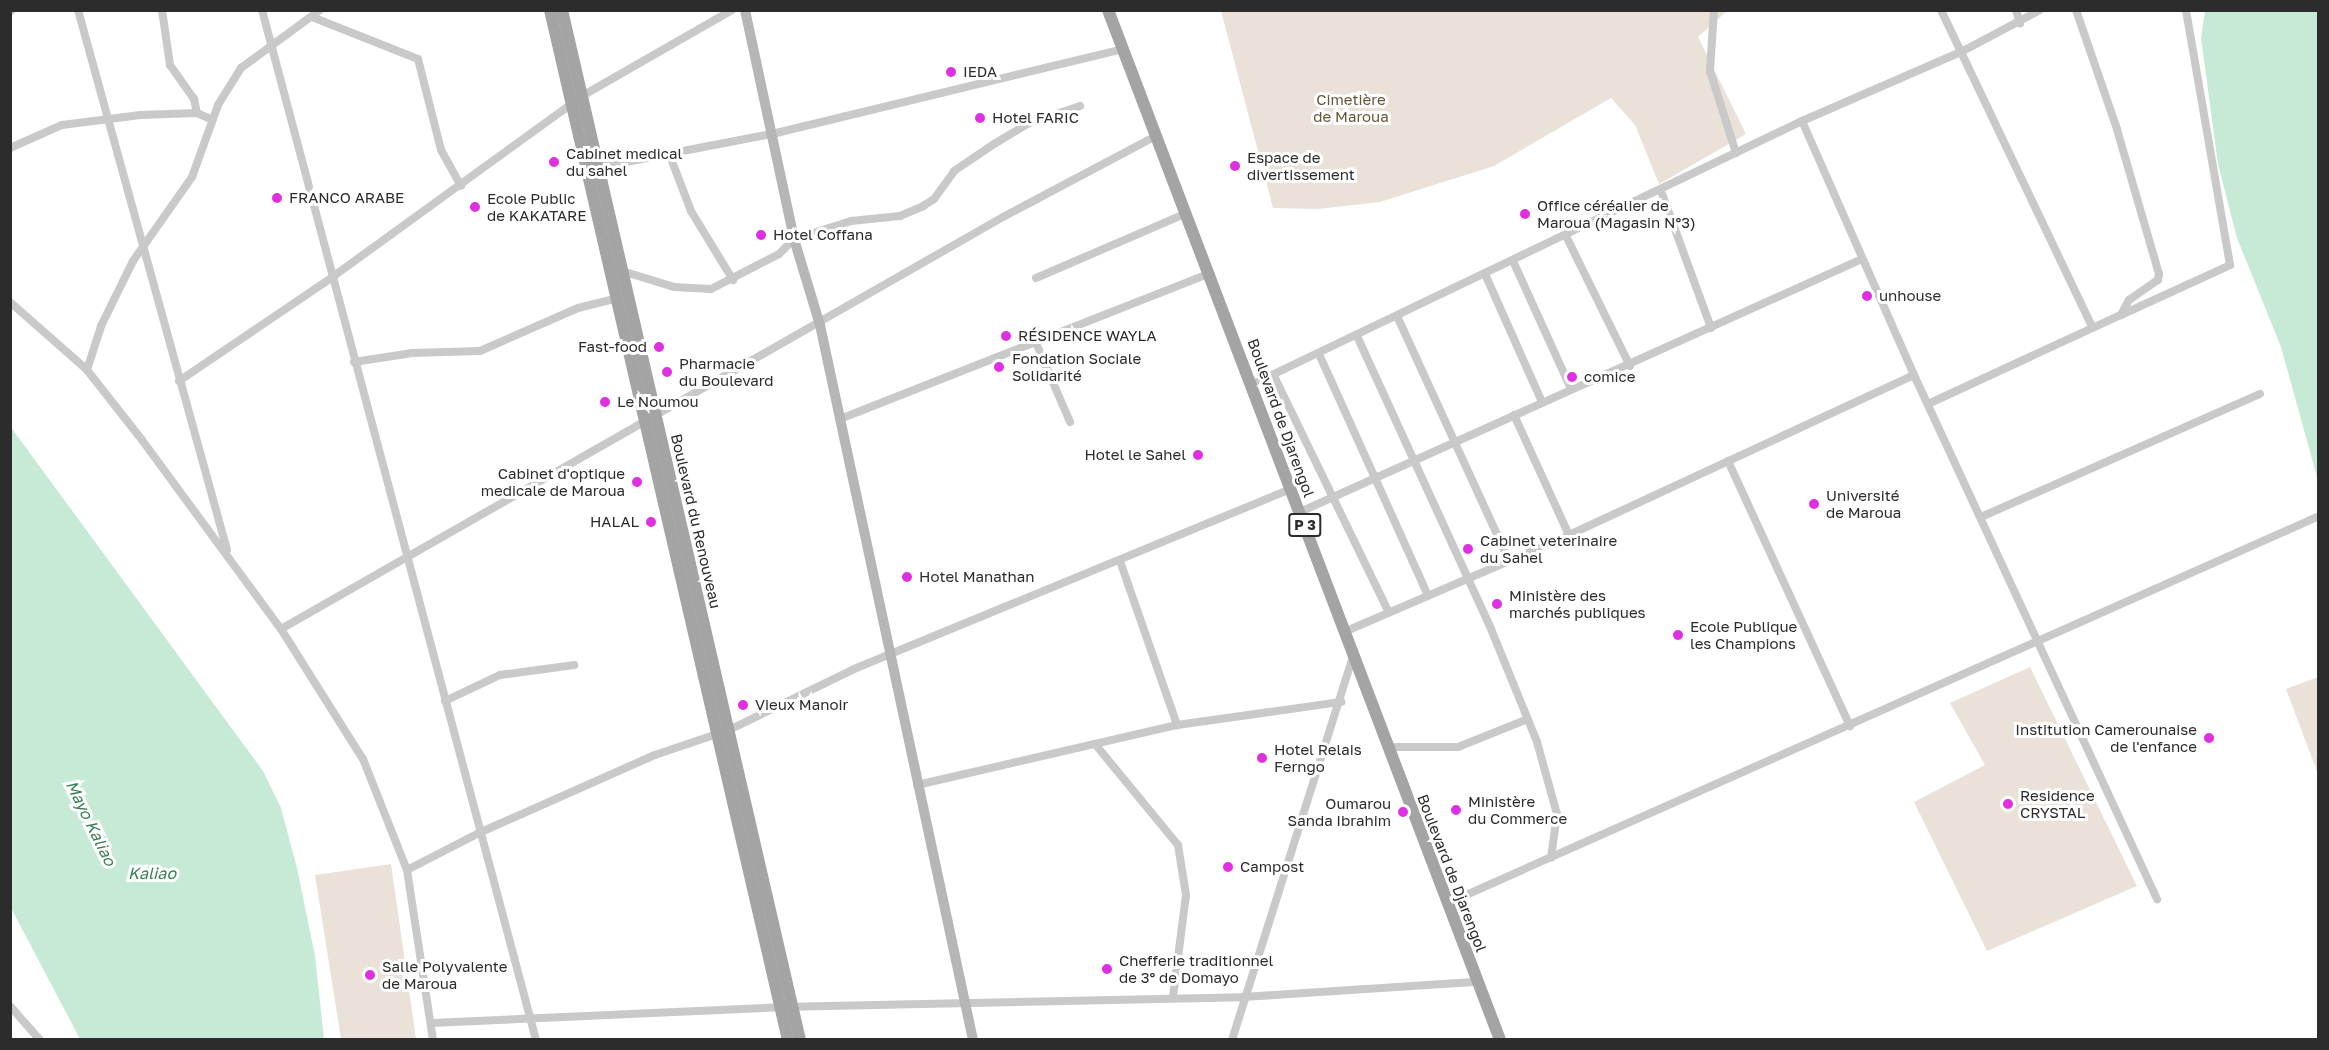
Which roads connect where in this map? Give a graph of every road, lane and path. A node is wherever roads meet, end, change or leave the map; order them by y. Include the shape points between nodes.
1 (78, 10) edge
2 (162, 10) edge
3 (262, 10) edge
4 (320, 10) edge
5 (550, 10) edge
6 (562, 10) edge
7 (732, 10) edge
8 (745, 10) edge
9 (1107, 10) edge
10 (1714, 10) edge
11 (1941, 10) edge
12 (2016, 10) edge
13 (2040, 10) edge
14 (2076, 10) edge
15 (2186, 10) edge
16 (312, 17) junction
17 (2020, 23) junction
18 (272, 47) junction
19 (1123, 49) junction
20 (1961, 52) junction
21 (577, 100) junction
22 (1080, 106) dead end
23 (197, 113) junction
24 (109, 119) junction
25 (213, 120) junction
26 (1802, 122) junction
27 (772, 134) junction
28 (1156, 136) junction
29 (10, 148) edge
30 (1736, 153) junction
31 (670, 156) junction
32 (600, 167) junction
33 (461, 186) junction
34 (1661, 191) junction
35 (1187, 213) junction
36 (1566, 236) junction
37 (794, 239) junction
38 (142, 248) junction
39 (1862, 258) junction
40 (1513, 261) junction
41 (622, 271) junction
42 (1210, 273) junction
43 (1485, 274) junction
44 (331, 278) junction
45 (1036, 278) dead end
46 (733, 280) junction
47 (618, 298) junction
48 (10, 302) edge
49 (2121, 315) junction
50 (1396, 316) junction
51 (820, 325) junction
52 (1711, 328) junction
53 (2093, 328) junction
54 (1357, 336) junction
55 (1036, 343) junction
56 (1319, 354) junction
57 (354, 362) junction
58 (1630, 366) junction
59 (87, 370) junction
60 (1914, 375) junction
61 (1274, 376) junction
62 (179, 381) junction
63 (1253, 384) junction
64 (1571, 389) junction
65 (2260, 394) dead end
66 (1542, 402) junction
67 (1928, 404) junction
68 (1514, 416) junction
69 (651, 418) junction
70 (840, 419) junction
71 (1070, 422) dead end
72 (1454, 444) junction
73 (1728, 460) junction
74 (1414, 463) junction
75 (1376, 480) junction
76 (1291, 489) junction
77 (1333, 499) junction
78 (1300, 512) junction
79 (1981, 517) junction
80 (2317, 517) edge
81 (1569, 535) junction
82 (406, 555) junction
83 (228, 556) junction
84 (1120, 561) junction
85 (1509, 561) junction
86 (1467, 579) junction
87 (1428, 595) junction
88 (1389, 613) junction
89 (282, 629) junction
90 (1344, 632) junction
91 (2039, 642) junction
92 (889, 656) junction
93 (1353, 656) junction
94 (574, 665) dead end
95 (445, 701) junction
96 (1341, 702) junction
97 (1528, 719) junction
98 (1178, 725) junction
99 (1850, 726) junction
100 (724, 732) junction
101 (1095, 744) junction
102 (1388, 747) junction
103 (917, 785) junction
104 (481, 832) junction
105 (1551, 858) junction
106 (407, 870) junction
107 (2157, 899) dead end
108 (1448, 903) junction
109 (1478, 982) junction
110 (1173, 997) junction
111 (1243, 997) junction
112 (964, 1003) junction
113 (10, 1006) edge
114 (786, 1007) junction
115 (531, 1019) junction
116 (432, 1023) junction
117 (40, 1040) edge
118 (433, 1040) edge
119 (536, 1040) edge
120 (788, 1040) edge
121 (800, 1040) edge
122 (973, 1040) edge
123 (1232, 1040) edge
124 (1500, 1040) edge

1 - 24 street
2 - 23 street via 170,65 194,99
3 - 18 street
4 - 16 street
5 - 21 main road, Boulevard du Renouveau
6 - 21 main road, Boulevard du Renouveau
7 - 21 street
8 - 27 main road
9 - 19 main road, Boulevard de Djarengol / P 3
10 - 30 street via 1710,71
11 - 20 street
12 - 17 street
13 - 17 street
14 - 49 street via 2160,274 2154,285 2127,302
15 - 49 street via 2230,265
16 - 18 street
16 - 33 street via 418,59 441,150
17 - 20 street
18 - 25 street via 241,68
18 - 44 street
19 - 27 street
19 - 28 main road, Boulevard de Djarengol / P 3
20 - 26 street
20 - 53 street
21 - 32 main road, Boulevard du Renouveau
21 - 33 street
21 - 47 main road, Boulevard du Renouveau
22 - 37 street via 1027,124 994,144 954,171 934,199 923,206 900,216 851,221
23 - 24 street
23 - 25 street
24 - 29 street via 44,130
24 - 38 street
25 - 38 street via 192,177
26 - 30 street
26 - 39 street
27 - 31 street
27 - 37 main road
28 - 35 main road, Boulevard de Djarengol / P 3
28 - 51 street via 1003,217
30 - 34 street
31 - 32 street
31 - 46 street via 684,198
32 - 41 main road, Boulevard du Renouveau
33 - 44 street
34 - 36 street
34 - 52 street
35 - 42 main road, Boulevard de Djarengol / P 3
35 - 45 street
36 - 40 street
36 - 58 street
37 - 46 street via 779,254
37 - 51 main road
38 - 59 street via 101,326
38 - 62 street
39 - 52 street
39 - 60 street
40 - 43 street
40 - 64 street
41 - 46 street via 693,290 711,289
41 - 69 main road, Boulevard du Renouveau
42 - 55 street
42 - 63 main road, Boulevard de Djarengol / P 3
43 - 50 street
43 - 66 street
44 - 57 street
44 - 62 street
47 - 57 street via 578,309 480,351 412,353
47 - 69 main road, Boulevard du Renouveau
48 - 59 street
49 - 53 street
50 - 54 street
50 - 72 street
51 - 69 street
51 - 70 main road
52 - 58 street
53 - 67 street
54 - 56 street
54 - 74 street
55 - 70 street
55 - 71 street
56 - 61 street
56 - 75 street
57 - 82 street
58 - 64 street
59 - 83 street
60 - 67 street
60 - 73 street
61 - 63 street
61 - 77 street
62 - 83 street
63 - 76 main road, Boulevard de Djarengol / P 3
64 - 66 street
65 - 79 street
66 - 68 street
67 - 79 street
68 - 72 street
68 - 81 street
69 - 82 street
69 - 100 main road, Boulevard du Renouveau
70 - 92 main road
72 - 74 street
72 - 85 street
73 - 81 street
73 - 99 street
74 - 75 street
74 - 86 street
75 - 77 street
75 - 87 street
76 - 78 main road, Boulevard de Djarengol / P 3
76 - 84 street
77 - 78 street
77 - 88 street
78 - 90 main road, Boulevard de Djarengol / P 3
79 - 91 street
80 - 91 street
81 - 85 street
82 - 89 street
82 - 95 street
83 - 89 street
84 - 92 street
84 - 98 street
85 - 86 street
86 - 87 street
86 - 97 street
87 - 88 street
88 - 90 street
89 - 106 street via 363,759
90 - 93 main road, Boulevard de Djarengol / P 3
91 - 99 street
91 - 107 street
92 - 100 street
92 - 103 main road
93 - 96 street
93 - 102 main road, Boulevard de Djarengol / P 3
94 - 95 street via 500,675
95 - 104 street
96 - 98 street
96 - 111 street
97 - 102 street via 1458,747
97 - 105 street via 1557,814
98 - 101 street
99 - 105 street
100 - 104 street via 655,755
100 - 114 main road, Boulevard du Renouveau
101 - 103 street
101 - 110 street via 1178,846 1186,895
102 - 108 main road, Boulevard de Djarengol / P 3
103 - 112 main road
104 - 106 street
104 - 115 street
105 - 108 street
106 - 116 street
108 - 109 main road, Boulevard de Djarengol / P 3
109 - 111 street
109 - 124 main road, Boulevard de Djarengol / P 3
110 - 111 street
110 - 112 street
111 - 123 street
112 - 114 street
112 - 122 main road
113 - 117 street
114 - 115 street
114 - 120 main road, Boulevard du Renouveau
114 - 121 main road, Boulevard du Renouveau
115 - 116 street
115 - 119 street
116 - 118 street

